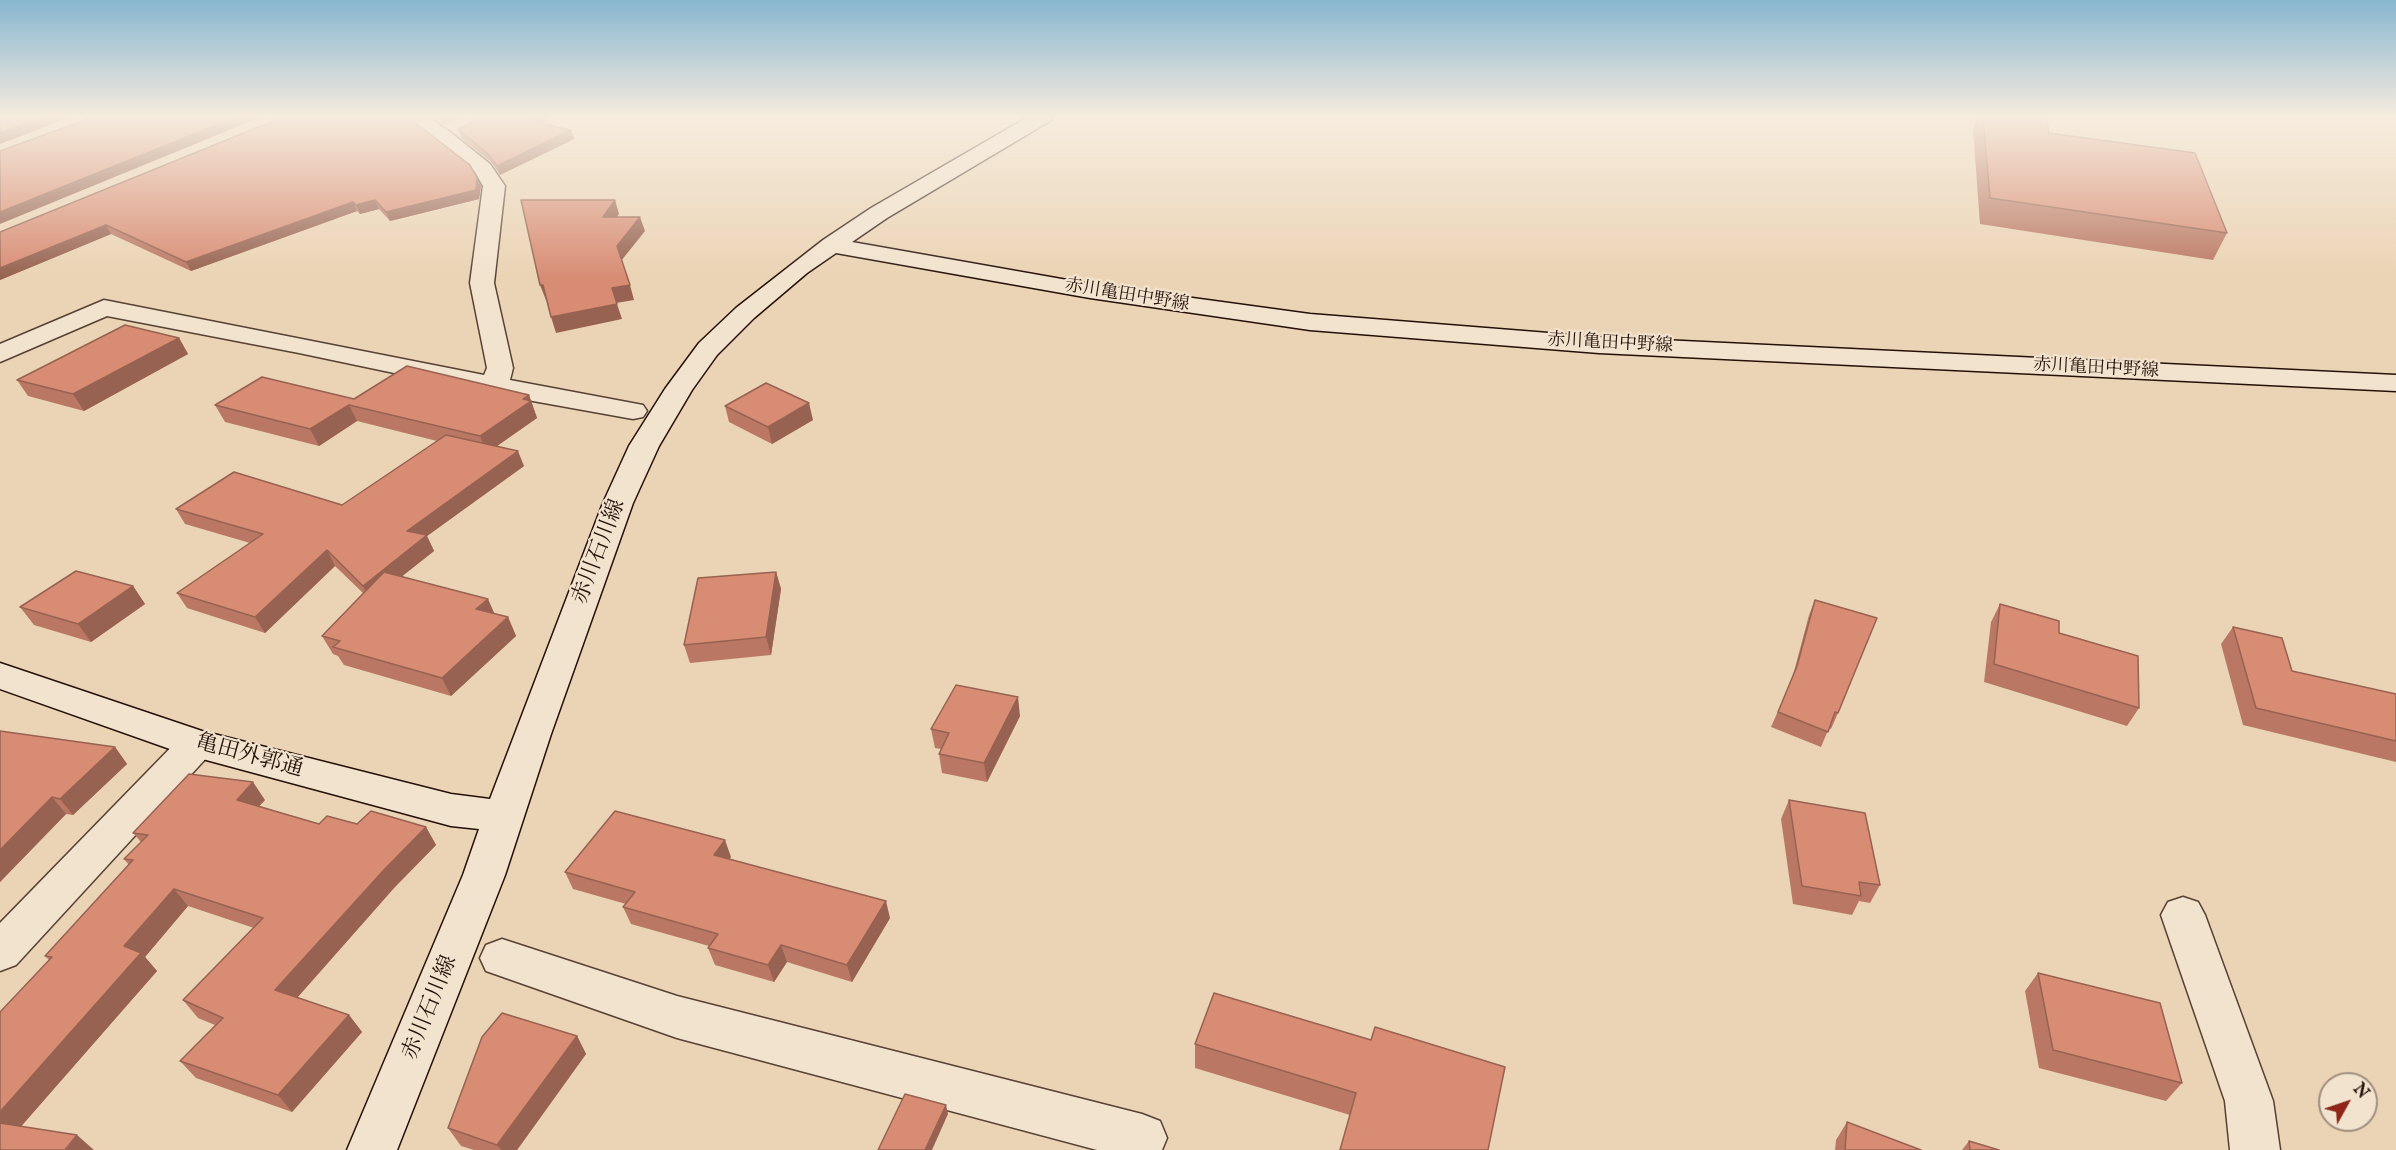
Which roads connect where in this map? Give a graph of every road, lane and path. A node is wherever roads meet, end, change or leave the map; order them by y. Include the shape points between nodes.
1 (485, 171) edge
2 (951, 171) edge
3 (831, 245) junction
4 (0, 354) edge
5 (2396, 382) edge
6 (494, 386) junction
7 (633, 411) dead end
8 (0, 676) edge
9 (197, 744) junction
10 (505, 817) junction
11 (2183, 915) dead end
12 (0, 952) edge
13 (502, 958) dead end
14 (1142, 1138) dead end
15 (372, 1150) edge
16 (2255, 1150) edge

1 - 6 street via 494,186 482,283 500,368
2 - 3 street, 赤川石川線
3 - 5 street, 赤川亀田中野線 via 1090,291 1310,322 1599,345
3 - 10 street, 赤川石川線 via 745,313 708,349 644,446 618,503
4 - 6 street via 104,308
6 - 7 street
8 - 9 street, 亀田外郭通
9 - 10 street, 亀田外郭通 via 451,810
9 - 12 street
10 - 15 street, 赤川石川線
11 - 16 street via 2249,1101
13 - 14 street via 677,1017

